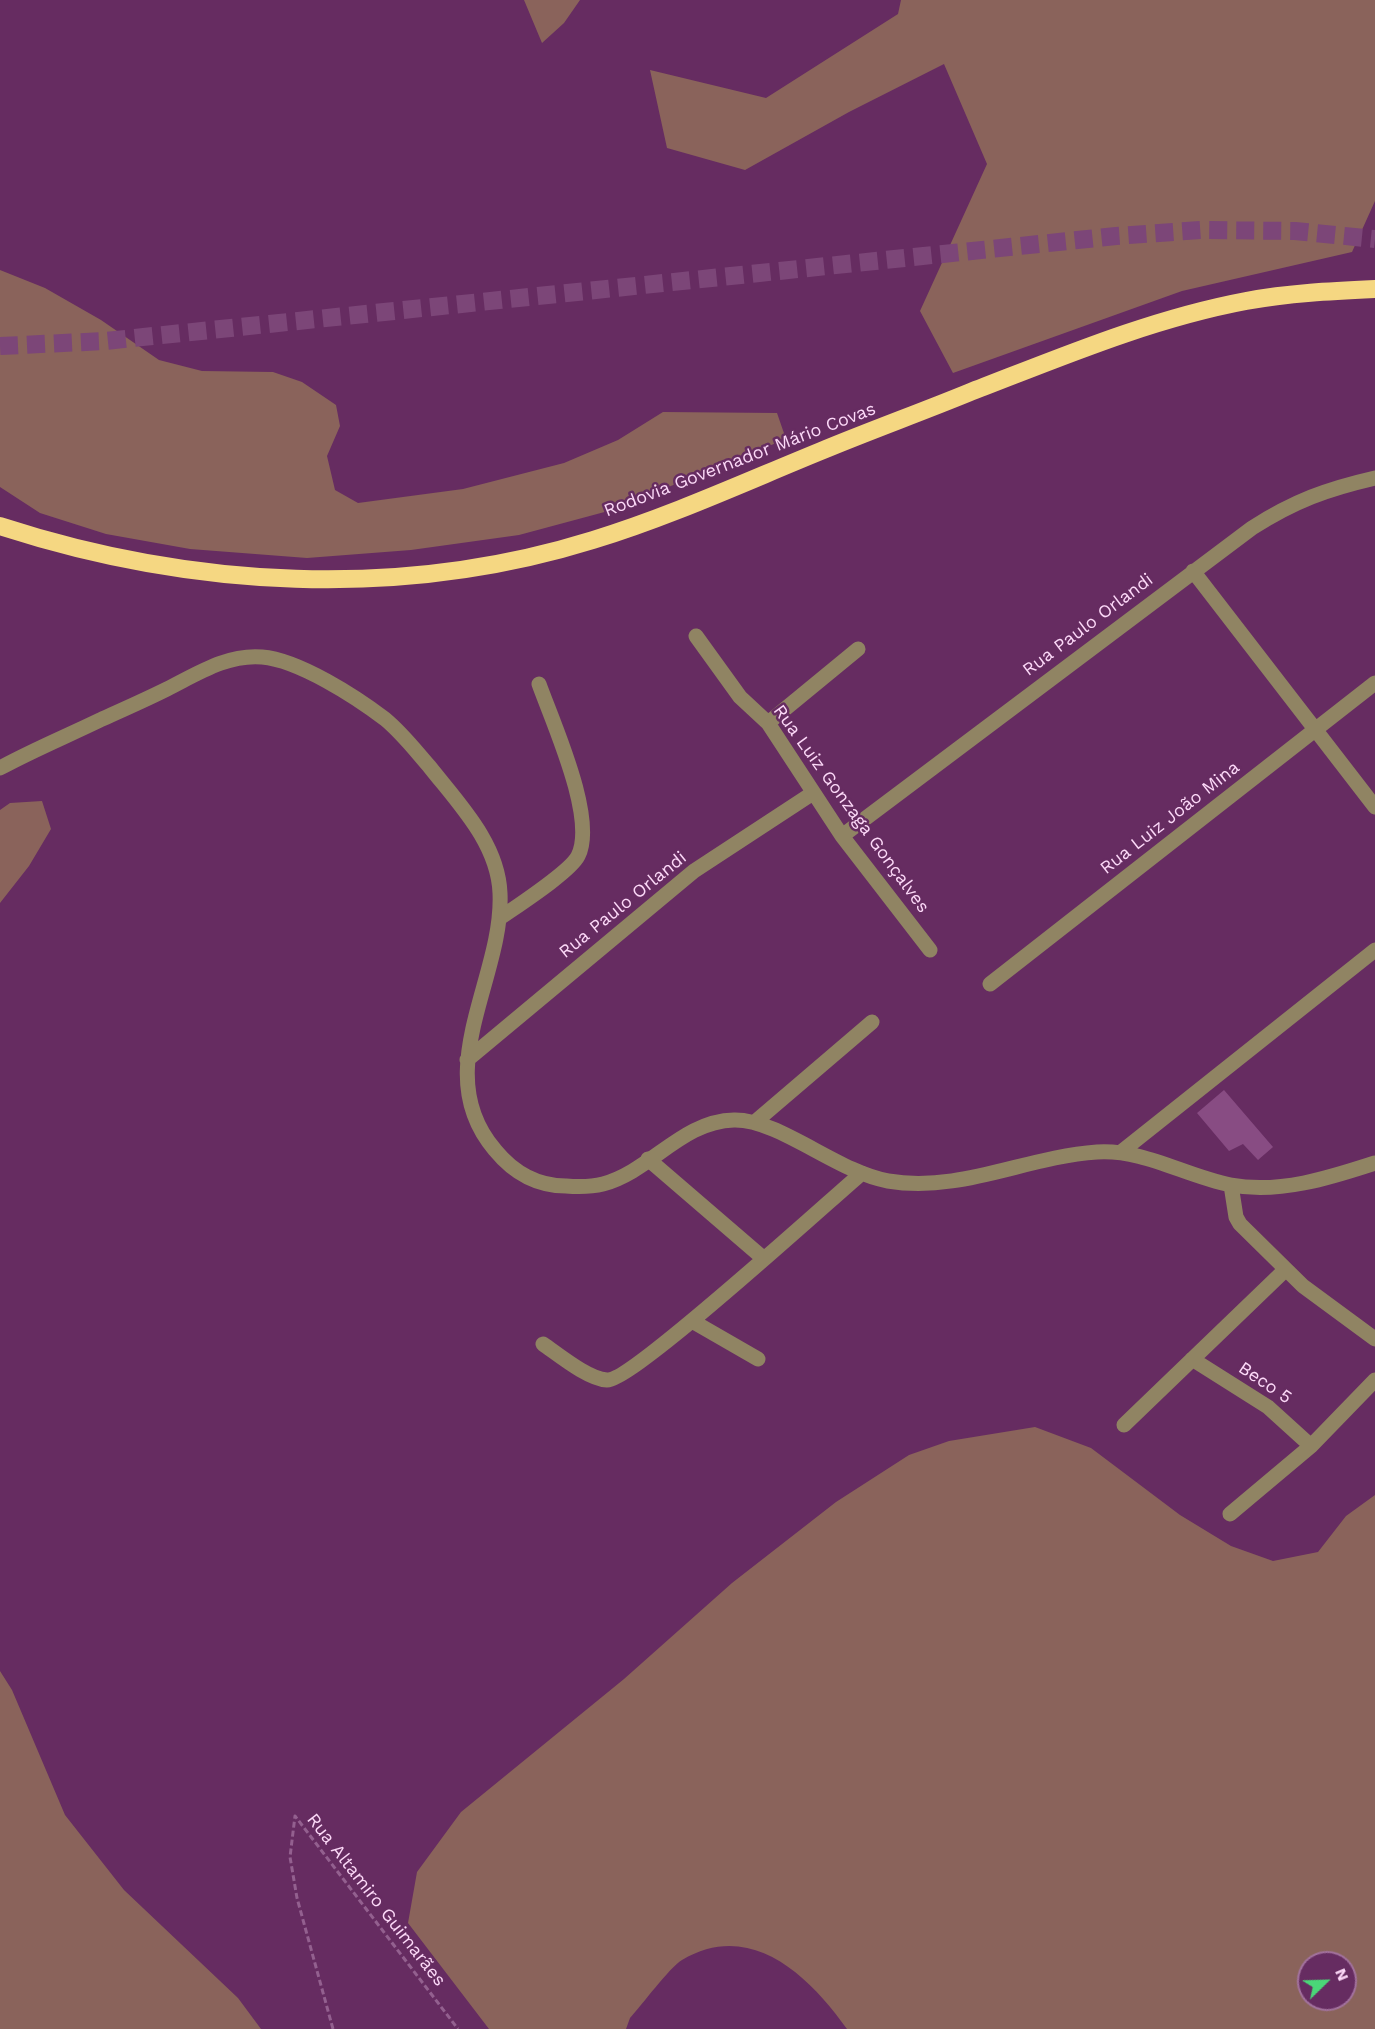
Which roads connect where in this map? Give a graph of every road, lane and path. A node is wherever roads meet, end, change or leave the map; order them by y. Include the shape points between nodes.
1 (1375, 289) edge
2 (1375, 478) edge
3 (0, 526) edge
4 (1193, 571) junction
5 (696, 636) dead end
6 (858, 649) dead end
7 (1375, 683) edge
8 (539, 684) dead end
9 (768, 723) junction
10 (1315, 730) junction
11 (0, 768) edge
12 (813, 792) junction
13 (1375, 807) edge
14 (842, 836) junction
15 (500, 918) junction
16 (930, 950) dead end
17 (1375, 950) edge
18 (990, 984) dead end
19 (872, 1022) dead end
20 (467, 1060) junction
21 (755, 1122) junction
22 (1121, 1152) junction
23 (648, 1159) junction
24 (1372, 1168) edge
25 (862, 1173) junction
26 (1231, 1185) junction
27 (763, 1258) junction
28 (1285, 1270) junction
29 (692, 1321) junction
30 (1375, 1339) edge
31 (543, 1344) dead end
32 (758, 1359) dead end
33 (1192, 1359) junction
34 (1375, 1380) edge
35 (1124, 1425) dead end
36 (1311, 1446) junction
37 (1230, 1514) dead end
38 (333, 2029) edge
39 (458, 2029) edge

1 - 3 highway, Rodovia Governador Mário Covas via 1246,301 1145,327 643,523 533,556 469,568 404,577 346,579 286,580 230,575 109,556
2 - 4 street, Rua Paulo Orlandi via 1306,497 1252,528
4 - 10 street
4 - 14 street, Rua Paulo Orlandi
5 - 9 street, Rua Luiz Gonzaga Gonçalves via 740,697
6 - 9 street
7 - 10 street, Rua Luiz João Mina
8 - 15 street via 579,800 583,841 578,857 565,870
9 - 12 street, Rua Luiz Gonzaga Gonçalves
10 - 13 street
10 - 18 street, Rua Luiz João Mina
11 - 15 street via 202,670 236,659 264,657 330,684 407,739 483,838 496,864
12 - 14 street, Rua Luiz Gonzaga Gonçalves
12 - 20 street, Rua Paulo Orlandi via 694,871
14 - 16 street, Rua Luiz Gonzaga Gonçalves
15 - 20 street
17 - 22 street
19 - 21 street
20 - 23 street via 467,1084 481,1132 509,1166 529,1179 555,1186 583,1187 606,1183
21 - 23 street via 732,1119 704,1125
21 - 25 street
22 - 25 street via 1078,1155 952,1182 919,1184
22 - 26 street
23 - 27 street
24 - 26 street via 1283,1187
25 - 27 street
26 - 28 street via 1240,1224
27 - 29 street
28 - 30 street via 1327,1306
28 - 33 street
29 - 31 street via 638,1365 609,1381 595,1378
29 - 32 street
33 - 35 street
33 - 36 street, Beco 5 via 1268,1407
34 - 36 street
36 - 37 street
38 - 39 path, Rua Altamiro Guimarães via 297,1898 290,1857 295,1816

